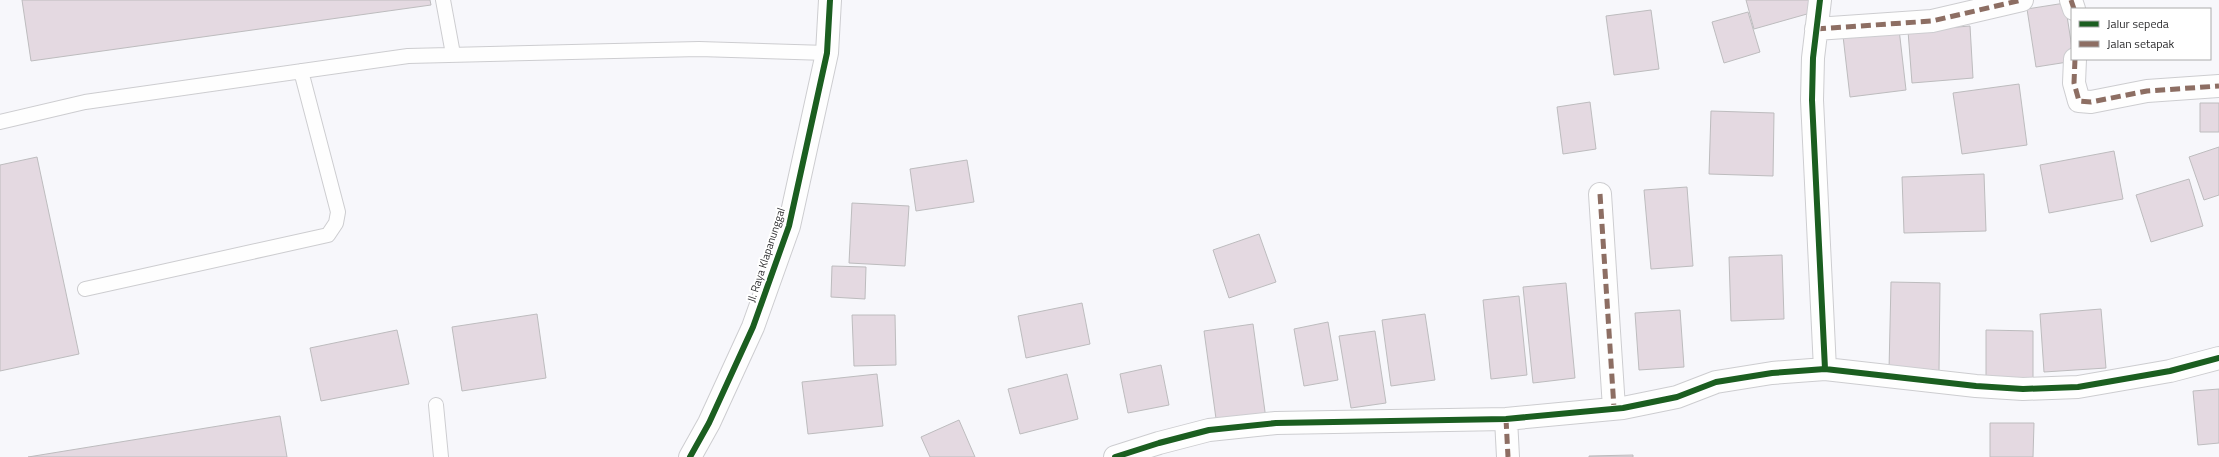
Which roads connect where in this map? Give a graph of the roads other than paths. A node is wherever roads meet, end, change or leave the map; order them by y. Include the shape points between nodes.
1 (443, 0) edge
2 (830, 0) edge
3 (1820, 0) edge
4 (2022, 0) edge
5 (1816, 29) junction
6 (827, 52) junction
7 (453, 54) junction
8 (2076, 60) edge
9 (301, 71) junction
10 (2219, 86) edge
11 (0, 122) edge
12 (1600, 194) dead end
13 (85, 289) dead end
14 (2219, 358) edge
15 (1825, 369) junction
16 (436, 405) dead end
17 (1614, 408) junction
18 (1506, 419) junction
19 (441, 457) edge
20 (690, 457) edge
21 (1115, 457) edge
22 (1508, 457) edge

1 - 7 lane
2 - 6 street, Jl. Raya Klapanunggal
3 - 5 street
4 - 5 street via 1932,21
5 - 15 street via 1812,100
6 - 7 lane via 699,49
6 - 20 street, Jl. Raya Klapanunggal via 789,226 753,327 709,423
7 - 9 lane via 408,56
8 - 10 street via 2074,83 2079,101 2091,102 2147,91
9 - 11 lane via 85,102
9 - 13 lane via 338,212 336,223 328,235
12 - 17 street
14 - 15 street via 2170,371 2078,387 2023,389
15 - 17 street via 1772,373 1716,382 1677,397
16 - 19 lane
17 - 18 street
18 - 21 street via 1276,423 1209,430 1159,442
18 - 22 street

